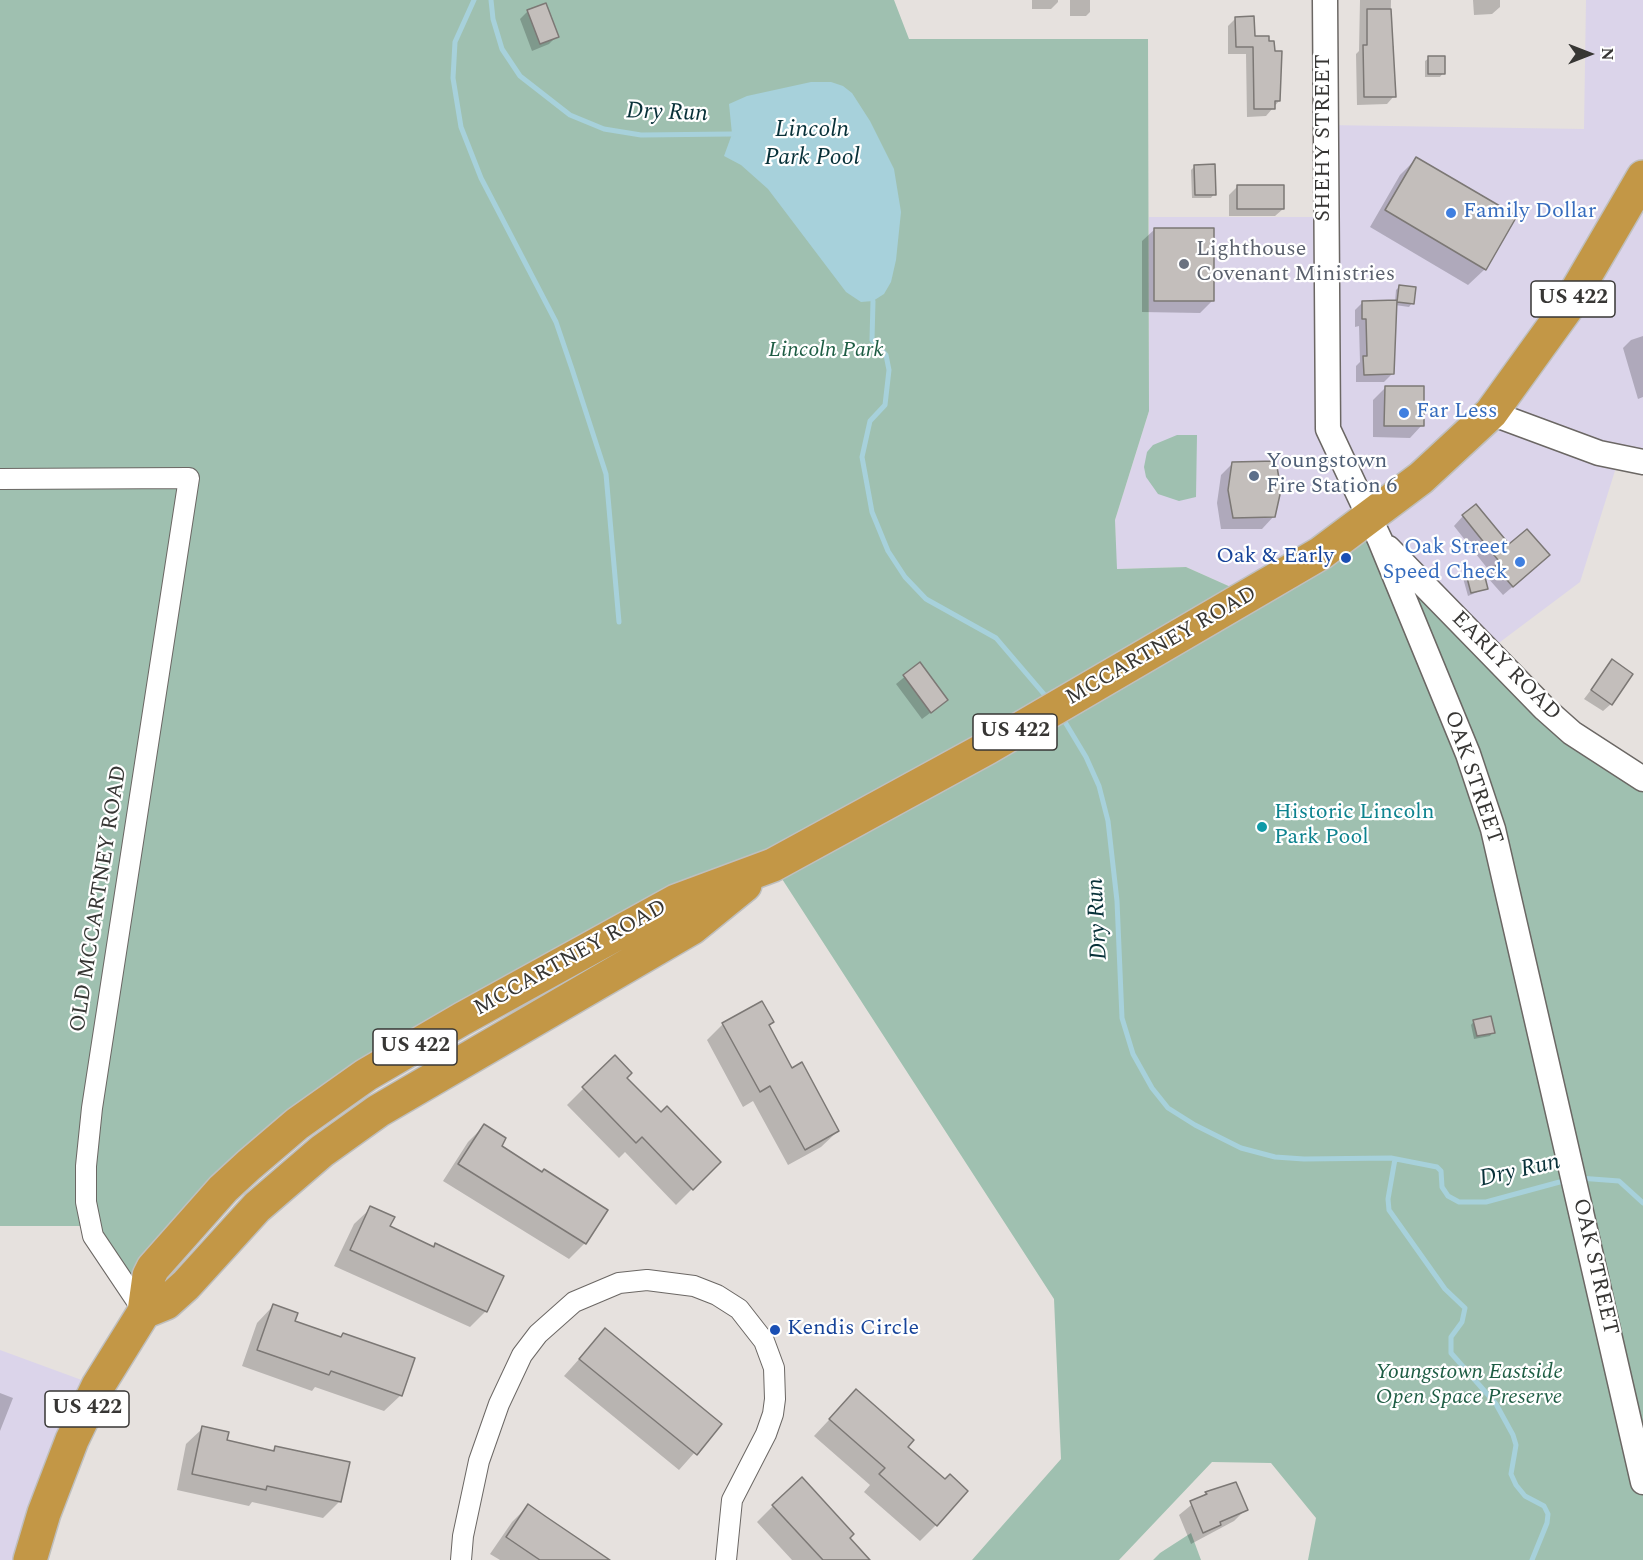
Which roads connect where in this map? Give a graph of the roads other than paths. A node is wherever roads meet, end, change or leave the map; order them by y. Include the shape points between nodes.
1 (1325, 0) edge
2 (1643, 177) edge
3 (1491, 414) junction
4 (1643, 462) edge
5 (0, 479) edge
6 (1374, 529) junction
7 (1643, 779) edge
8 (144, 1312) junction
9 (1643, 1482) edge
10 (30, 1560) edge
11 (461, 1560) edge
12 (726, 1560) edge

1 - 6 street, SHEHY STREET via 1326,415 1328,429
2 - 3 highway, US 422 via 1566,309
3 - 4 street via 1599,453
3 - 6 highway, US 422 via 1421,478
5 - 8 street, OLD MCCARTNEY ROAD via 189,478 86,1166 86,1202 93,1236
6 - 7 street, EARLY ROAD via 1545,709 1572,733
6 - 8 highway, MCCARTNEY ROAD / US 422 via 1321,553 987,748 769,867 692,928 360,1124 322,1151 257,1208 173,1297
6 - 9 street, OAK STREET via 1468,754 1493,830
8 - 10 highway, US 422 via 98,1386 72,1440
11 - 12 street via 476,1471 499,1404 522,1355 538,1334 574,1302 619,1283 647,1280 694,1286 739,1309 764,1341 774,1368 773,1414 732,1500

